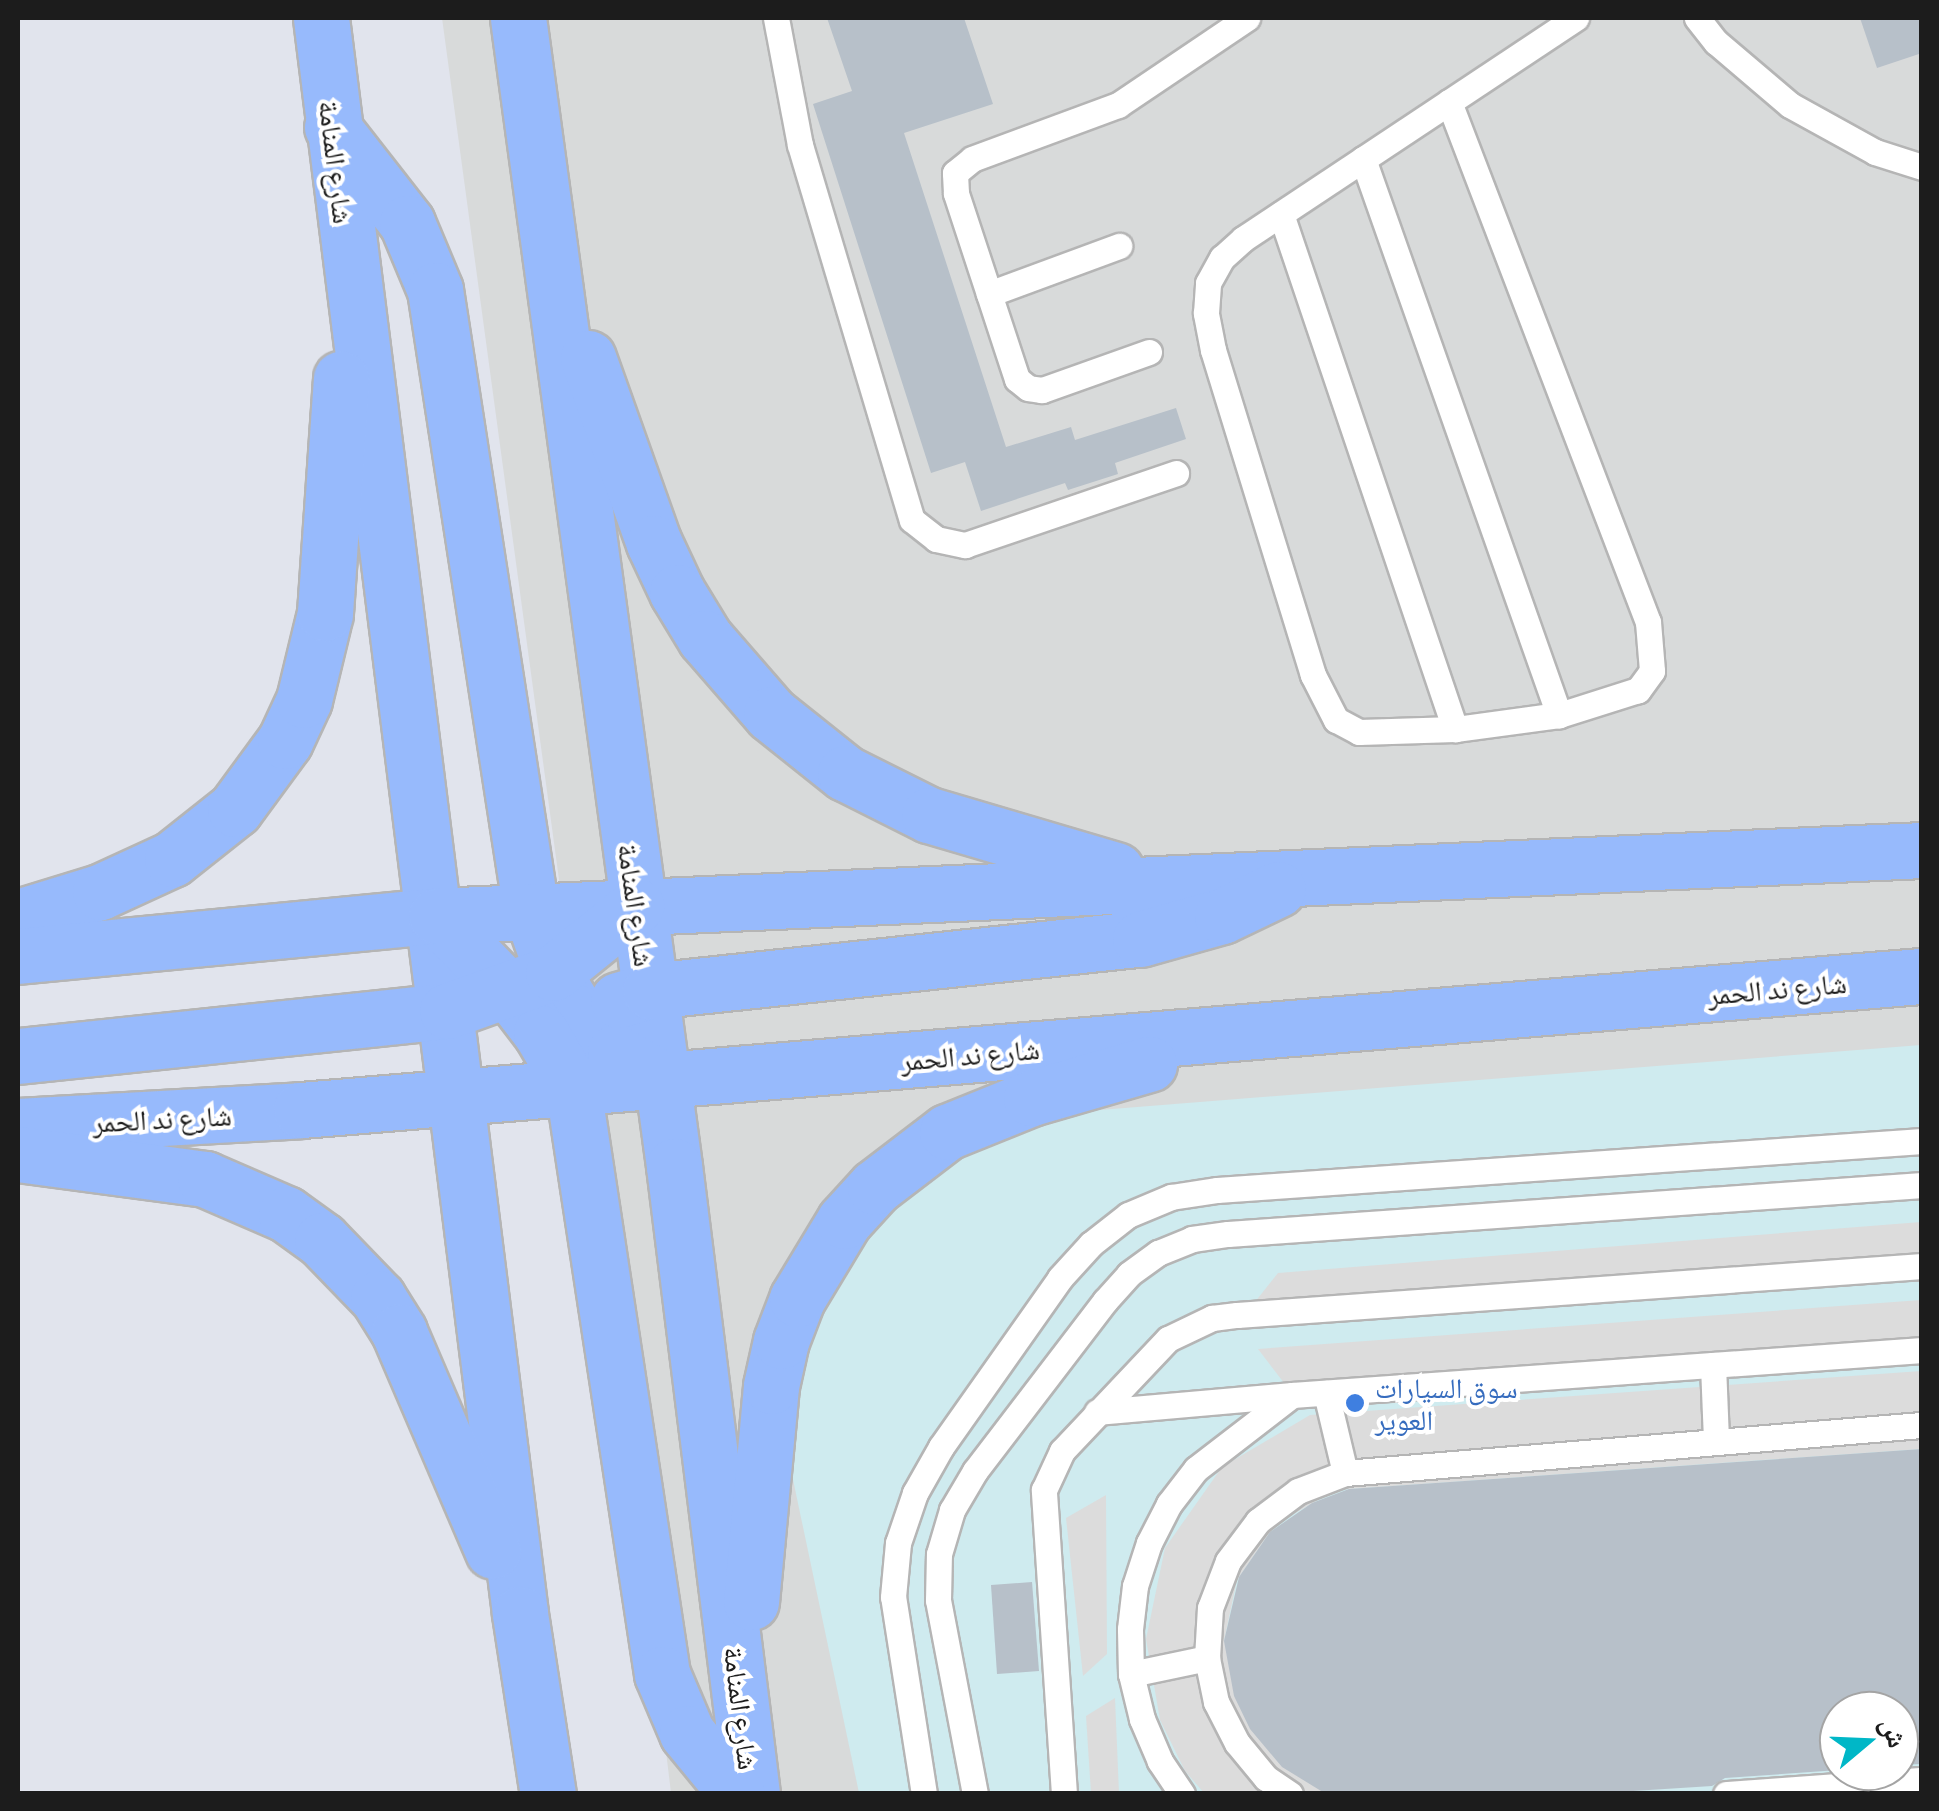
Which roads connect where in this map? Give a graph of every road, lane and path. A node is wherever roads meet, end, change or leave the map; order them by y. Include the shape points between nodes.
1 (321, 18) edge
2 (518, 18) edge
3 (776, 18) edge
4 (1248, 18) edge
5 (1576, 18) edge
6 (1697, 18) edge
7 (1449, 102) junction
8 (332, 127) junction
9 (1363, 160) junction
10 (1922, 167) edge
11 (1281, 214) junction
12 (1119, 246) dead end
13 (551, 257) junction
14 (350, 261) junction
15 (989, 294) junction
16 (1149, 352) dead end
17 (1176, 473) dead end
18 (1559, 715) junction
19 (1455, 729) junction
20 (1922, 850) edge
21 (1298, 878) junction
22 (1162, 883) junction
23 (636, 906) junction
24 (530, 911) junction
25 (436, 916) junction
26 (18, 917) edge
27 (18, 956) edge
28 (1922, 976) edge
29 (650, 991) junction
30 (545, 1002) junction
31 (447, 1010) junction
32 (1266, 1030) junction
33 (18, 1056) edge
34 (662, 1079) junction
35 (573, 1088) junction
36 (458, 1096) junction
37 (18, 1126) edge
38 (1922, 1141) edge
39 (18, 1154) edge
40 (1922, 1185) edge
41 (1922, 1266) edge
42 (1922, 1350) edge
43 (1713, 1365) junction
44 (1326, 1393) junction
45 (1292, 1395) junction
46 (1097, 1412) junction
47 (1922, 1425) edge
48 (1716, 1440) junction
49 (1345, 1474) junction
50 (520, 1614) junction
51 (1207, 1658) junction
52 (1131, 1674) junction
53 (742, 1709) junction
54 (1922, 1780) edge
55 (1739, 1793) edge
56 (548, 1794) edge
57 (737, 1794) edge
58 (752, 1794) edge
59 (924, 1794) edge
60 (975, 1794) edge
61 (1064, 1794) edge
62 (1182, 1794) edge
63 (1290, 1794) edge

1 - 8 main road, شارع المنامة
2 - 13 main road, شارع المنامة
3 - 17 lane via 800,145 912,520 936,539 965,545
4 - 15 lane via 1098,116 962,164 953,183
5 - 7 lane
6 - 10 lane via 1790,105 1875,152
7 - 9 lane
7 - 18 lane via 1654,646 1652,670 1638,690
8 - 14 main road, شارع المنامة
8 - 24 main road via 406,223 435,290
9 - 11 lane
9 - 18 lane
11 - 19 lane
11 - 19 lane via 1222,258 1208,284 1206,313 1313,675 1336,720 1358,732
12 - 15 lane
13 - 22 main road via 677,592 705,638 771,714 845,773 929,815
13 - 23 main road, شارع المنامة
14 - 25 main road, شارع المنامة
14 - 26 main road via 325,614 304,700 285,741 235,809 172,859 118,885
15 - 16 lane via 1012,366 1028,388 1042,390
18 - 19 lane
20 - 21 main road
21 - 22 main road
21 - 29 main road via 1222,916 1140,939
22 - 23 main road
23 - 24 main road
23 - 29 main road, شارع المنامة
23 - 30 main road
24 - 25 main road
24 - 30 main road
25 - 27 main road
25 - 30 main road
25 - 31 main road, شارع المنامة
28 - 32 main road, شارع ند الحمر
29 - 30 main road
29 - 34 main road, شارع المنامة
30 - 31 main road
30 - 34 main road
30 - 35 main road
30 - 36 main road
31 - 33 main road
31 - 36 main road, شارع المنامة
32 - 34 main road, شارع ند الحمر
32 - 53 main road via 988,1112 909,1158 844,1221 797,1298 771,1386
34 - 35 main road, شارع ند الحمر
34 - 53 main road, شارع المنامة
35 - 36 main road, شارع ند الحمر
35 - 57 main road via 662,1674 688,1733
36 - 37 main road, شارع ند الحمر
36 - 50 main road, شارع المنامة
38 - 59 lane via 1216,1190 1171,1197 1128,1215 1060,1278 914,1493 898,1544 894,1597
39 - 50 main road via 204,1179 260,1200 322,1240 400,1332
40 - 60 lane via 1228,1234 1158,1253 1105,1302 952,1510 940,1554 938,1600
41 - 46 lane via 1212,1318 1168,1338
42 - 43 lane
43 - 44 lane
43 - 48 lane
44 - 45 lane
44 - 49 lane
45 - 46 lane
45 - 52 lane via 1229,1439 1169,1504 1136,1586
46 - 61 lane via 1062,1451 1044,1490
47 - 48 lane
48 - 49 lane
49 - 51 lane via 1298,1491 1258,1521 1228,1561 1210,1608
50 - 56 main road, شارع المنامة
51 - 52 lane
51 - 63 lane via 1216,1702 1236,1743
52 - 62 lane via 1142,1719
53 - 58 main road, شارع المنامة
54 - 55 lane

